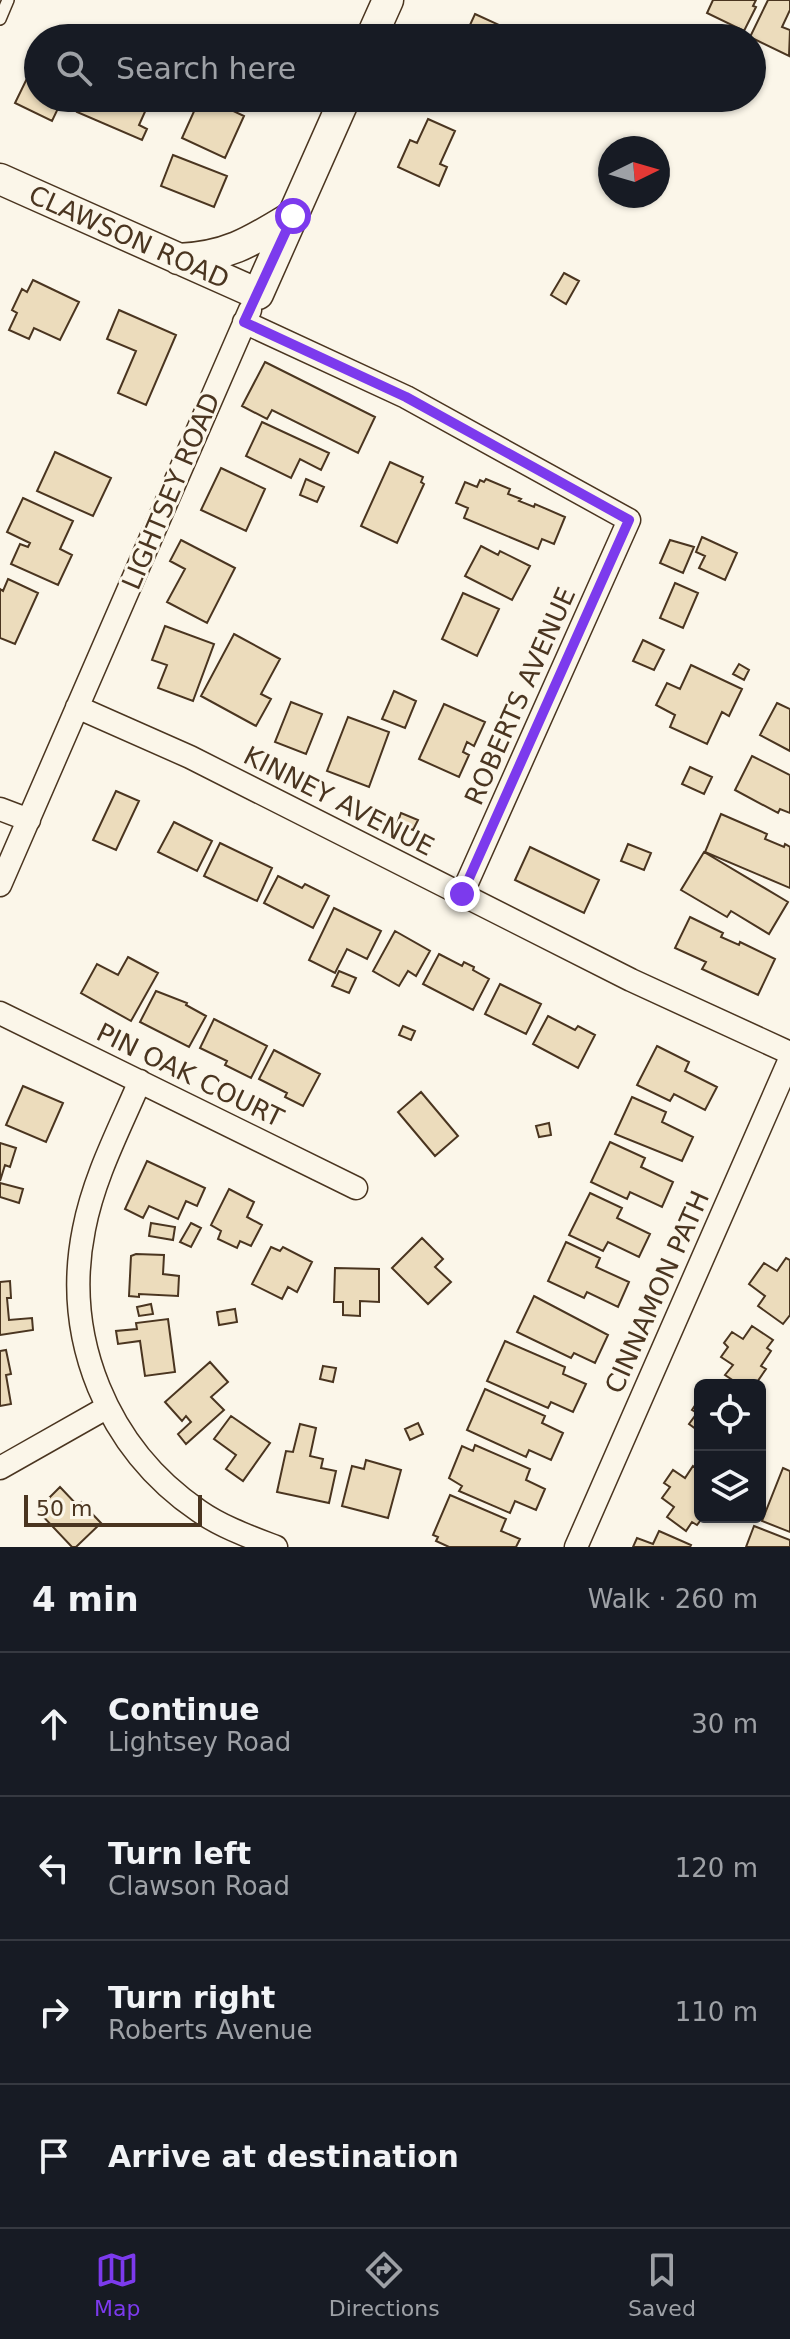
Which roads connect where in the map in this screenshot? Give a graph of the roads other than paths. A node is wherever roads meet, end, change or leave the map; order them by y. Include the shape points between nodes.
1 (8, 0) edge
2 (388, 0) edge
3 (0, 19) edge
4 (377, 24) edge
5 (339, 112) edge
6 (0, 179) edge
7 (293, 216) junction
8 (178, 259) junction
9 (258, 294) junction
10 (244, 322) junction
11 (629, 520) joint
12 (77, 707) junction
13 (0, 809) edge
14 (29, 820) junction
15 (0, 885) edge
16 (462, 894) junction
17 (0, 1013) edge
18 (790, 1056) edge
19 (140, 1081) junction
20 (356, 1188) dead end
21 (106, 1408) junction
22 (0, 1468) edge
23 (276, 1547) edge
24 (576, 1547) edge

1 - 3 lane
2 - 4 street
5 - 7 street, LIGHTSEY ROAD
6 - 8 street, CLAWSON ROAD
7 - 8 street via 242,247
7 - 9 street, LIGHTSEY ROAD
8 - 9 street, CLAWSON ROAD
9 - 10 street, LIGHTSEY ROAD
10 - 11 street, CLAWSON ROAD via 406,397
10 - 12 street, LIGHTSEY ROAD
11 - 16 street, ROBERTS AVENUE
12 - 14 street, LIGHTSEY ROAD
12 - 16 street, KINNEY AVENUE via 190,757
13 - 14 street
14 - 15 street, LIGHTSEY ROAD
16 - 18 street, KINNEY AVENUE
17 - 19 street, PIN OAK COURT
18 - 24 street, CINNAMON PATH
19 - 20 street, PIN OAK COURT
19 - 21 street via 95,1184 78,1272 80,1320
21 - 22 street
21 - 23 street via 166,1484 199,1511

